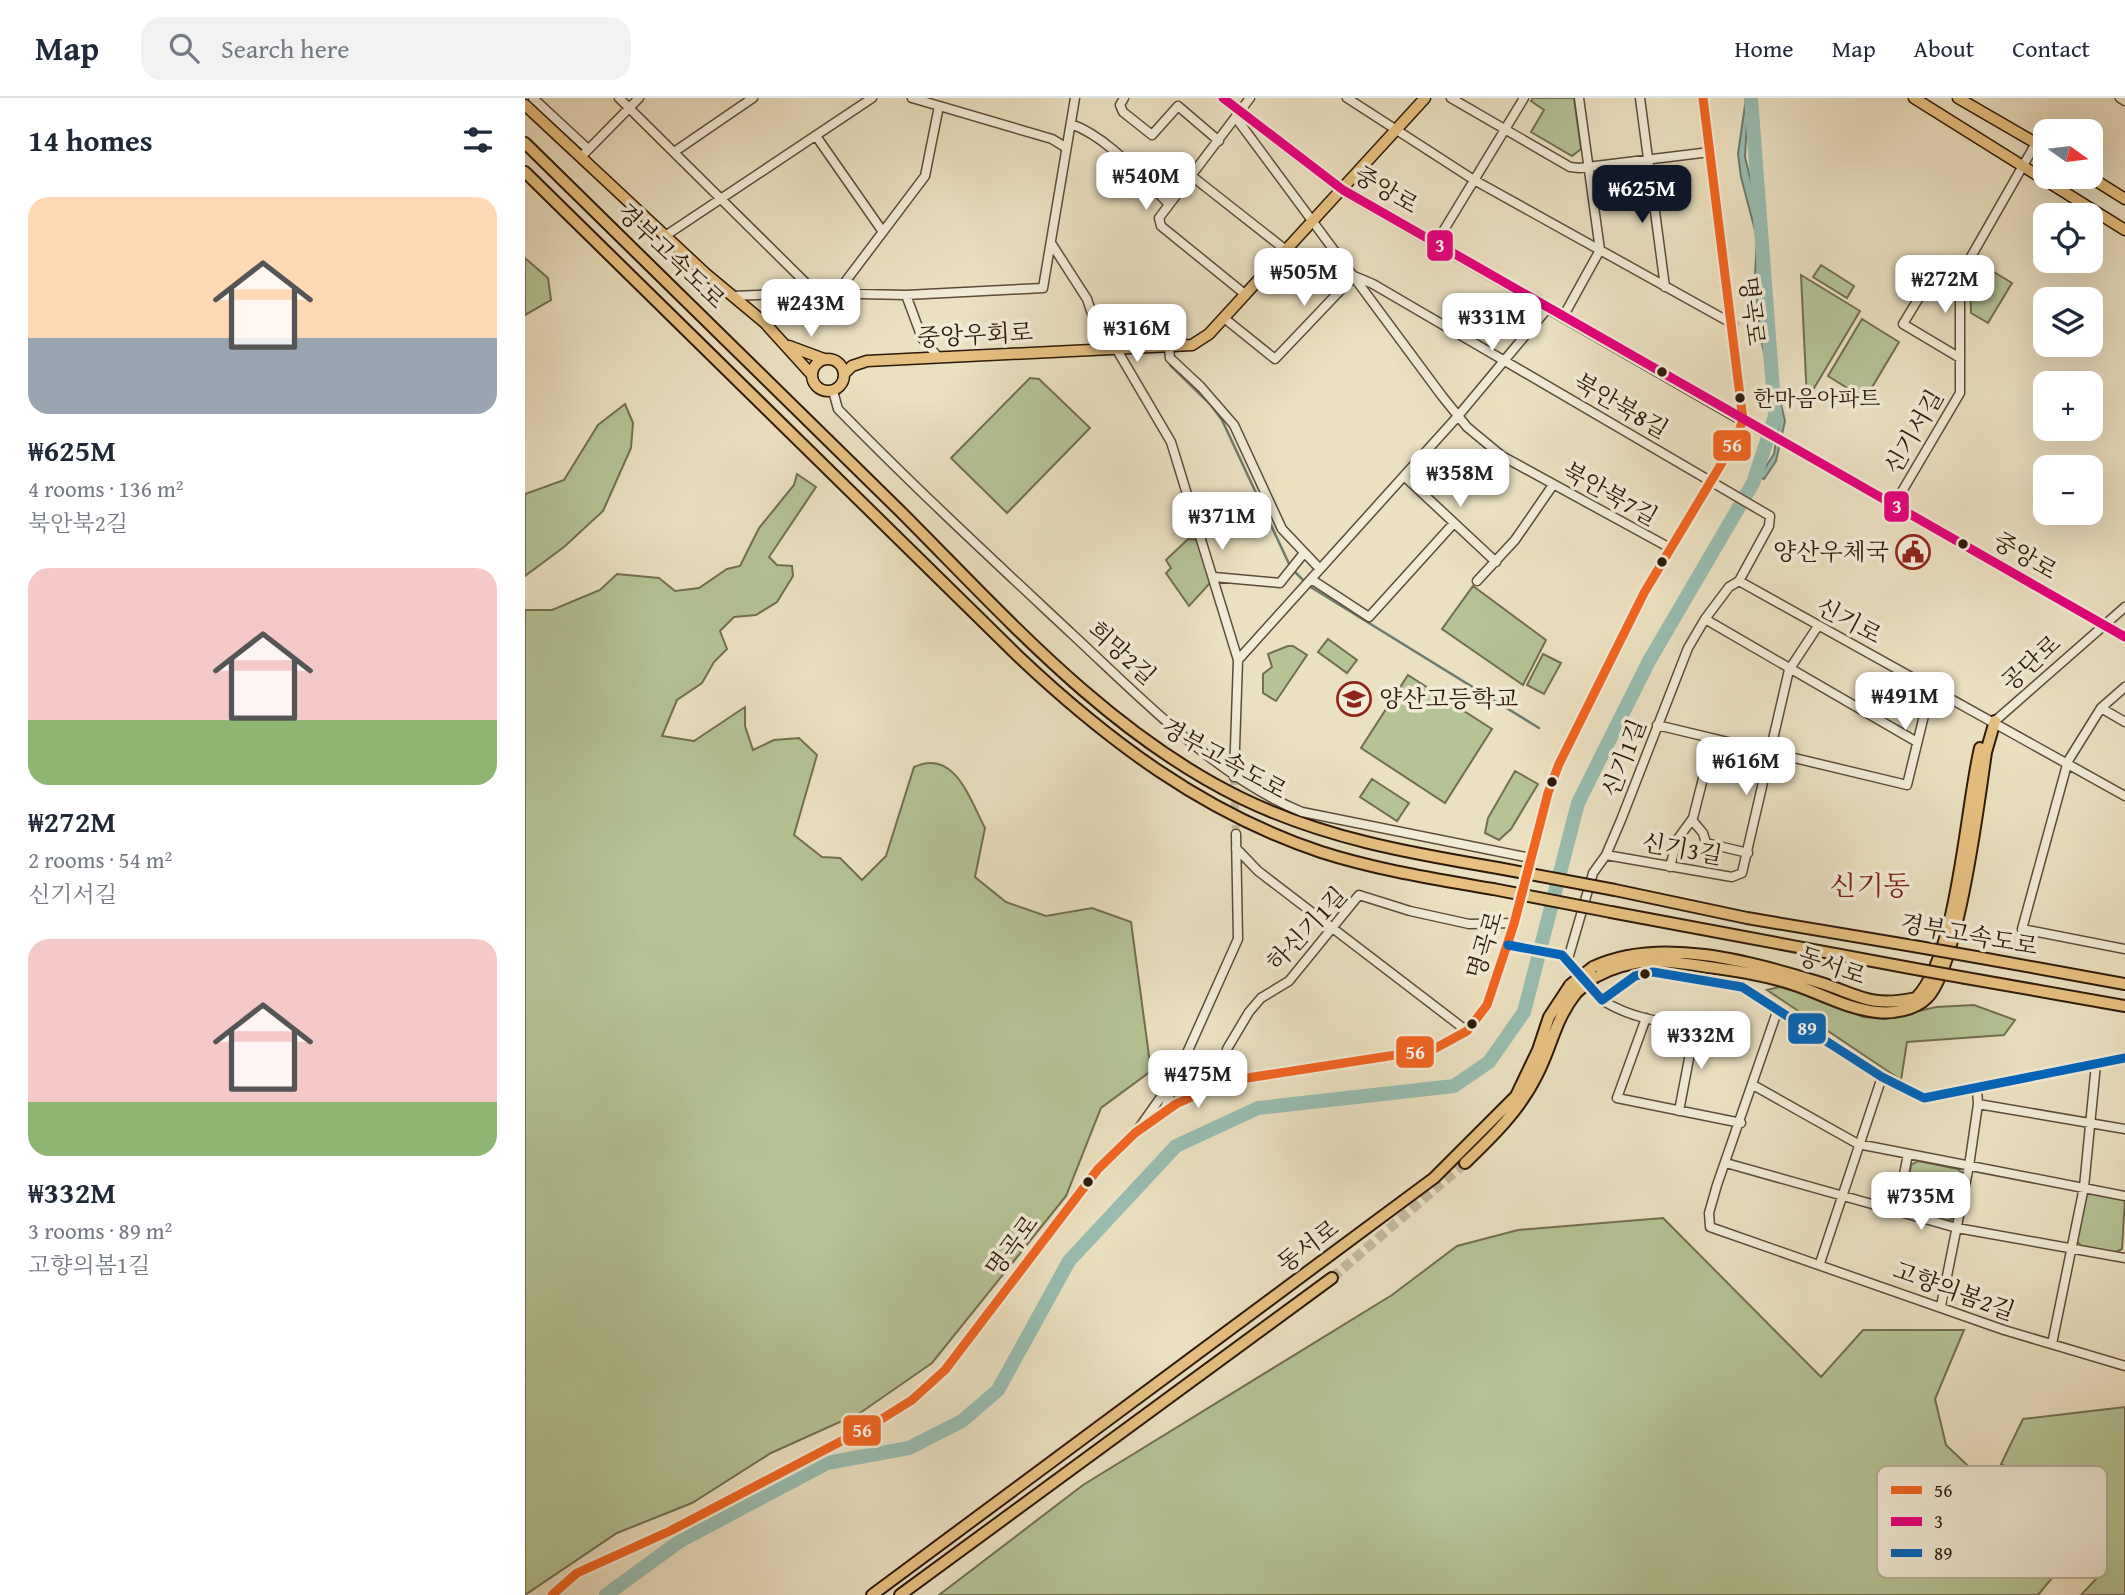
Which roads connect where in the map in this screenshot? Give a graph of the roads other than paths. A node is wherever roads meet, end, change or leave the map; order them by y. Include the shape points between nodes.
1 (533, 98) edge
2 (619, 98) edge
3 (639, 98) edge
4 (753, 98) edge
5 (872, 98) edge
6 (912, 98) edge
7 (1075, 98) edge
8 (1124, 98) edge
9 (1223, 98) edge
10 (1250, 98) edge
11 (1347, 98) edge
12 (1425, 98) edge
13 (1451, 98) edge
14 (1524, 98) edge
15 (1579, 98) edge
16 (1640, 98) edge
17 (1703, 98) edge
18 (1914, 98) edge
19 (1958, 98) edge
20 (2120, 98) edge
21 (2125, 101) edge
22 (525, 105) edge
23 (939, 106) junction
24 (629, 107) junction
25 (1238, 115) junction
26 (1071, 124) junction
27 (1506, 129) junction
28 (1395, 131) junction
29 (816, 136) junction
30 (1219, 141) junction
31 (2033, 141) edge
32 (525, 143) edge
33 (1065, 147) junction
34 (2033, 148) edge
35 (674, 152) junction
36 (1710, 152) junction
37 (585, 153) junction
38 (1649, 160) junction
39 (2022, 167) junction
40 (1587, 168) junction
41 (525, 172) edge
42 (1193, 177) junction
43 (1474, 180) junction
44 (2103, 185) edge
45 (1343, 190) junction
46 (720, 197) junction
47 (2125, 199) edge
48 (1169, 204) junction
49 (1314, 222) junction
50 (2125, 230) edge
51 (883, 232) junction
52 (665, 236) junction
53 (1051, 243) junction
54 (1436, 243) junction
55 (1600, 250) junction
56 (1287, 251) junction
57 (1354, 276) junction
58 (1931, 278) dead end
59 (1665, 287) junction
60 (816, 293) junction
61 (837, 293) junction
62 (906, 295) junction
63 (1246, 295) junction
64 (732, 296) junction
65 (1548, 308) junction
66 (1563, 317) junction
67 (1224, 318) junction
68 (1733, 324) junction
69 (789, 346) junction
70 (1168, 348) junction
71 (1104, 350) junction
72 (1117, 350) junction
73 (939, 358) junction
74 (1960, 358) junction
75 (830, 360) junction
76 (1505, 360) junction
77 (867, 361) junction
78 (811, 374) junction
79 (844, 374) junction
80 (833, 391) junction
81 (1458, 416) junction
82 (1743, 420) junction
83 (1404, 476) junction
84 (1711, 480) junction
85 (1553, 485) junction
86 (1894, 506) junction
87 (1770, 516) joint
88 (1454, 523) junction
89 (1669, 548) junction
90 (1304, 553) junction
91 (1496, 562) junction
92 (1320, 569) junction
93 (1214, 577) junction
94 (1310, 580) junction
95 (1477, 581) dead end
96 (1739, 582) junction
97 (2125, 607) edge
98 (1705, 619) junction
99 (2104, 625) junction
100 (1818, 626) junction
101 (2125, 637) edge
102 (1238, 660) junction
103 (1789, 670) junction
104 (1931, 687) junction
105 (2125, 687) edge
106 (2101, 708) junction
107 (1995, 721) junction
108 (2125, 722) edge
109 (1657, 725) junction
110 (1713, 739) junction
111 (1917, 742) junction
112 (1772, 753) junction
113 (2068, 761) junction
114 (1234, 777) junction
115 (2125, 796) edge
116 (1692, 820) junction
117 (1236, 834) tunnel mouth
118 (1236, 848) junction
119 (1748, 853) junction
120 (1606, 855) junction
121 (1531, 858) junction
122 (1670, 867) junction
123 (1515, 923) junction
124 (1333, 928) junction
125 (1508, 945) junction
126 (2125, 949) edge
127 (1565, 957) junction
128 (2125, 984) edge
129 (1574, 989) junction
130 (1602, 1000) junction
131 (2125, 1006) edge
132 (1778, 1009) junction
133 (1646, 1018) junction
134 (1695, 1027) junction
135 (1467, 1031) junction
136 (1722, 1031) dead end
137 (2125, 1058) edge
138 (2096, 1064) junction
139 (1178, 1073) junction
140 (1882, 1077) junction
141 (1228, 1081) junction
142 (1753, 1085) junction
143 (1208, 1088) junction
144 (1977, 1089) junction
145 (1978, 1104) junction
146 (1679, 1111) junction
147 (1163, 1113) junction
148 (1741, 1123) junction
149 (2091, 1123) junction
150 (2125, 1129) edge
151 (1135, 1133) junction
152 (1858, 1143) junction
153 (1908, 1154) junction
154 (1465, 1163) tunnel mouth
155 (1726, 1163) junction
156 (1969, 1166) junction
157 (2084, 1187) junction
158 (1842, 1194) junction
159 (2125, 1196) edge
160 (1897, 1210) junction
161 (1957, 1228) junction
162 (2073, 1250) junction
163 (2125, 1258) edge
164 (1819, 1263) junction
165 (1332, 1278) tunnel mouth
166 (1941, 1306) junction
167 (2052, 1344) junction
168 (2125, 1366) edge
169 (552, 1595) edge
170 (872, 1595) edge
171 (900, 1595) edge

1 - 37 street
2 - 24 street
3 - 24 street
4 - 35 street
5 - 29 street
6 - 23 street
7 - 26 street
8 - 30 street via 1123,111 1151,135 1178,106
9 - 25 main road, 중앙로
10 - 25 street
11 - 28 street
12 - 28 main road, 중앙우회로
13 - 27 street
14 - 27 street
15 - 40 street
16 - 38 street
17 - 36 main road, 명곡로
18 - 39 main road
19 - 31 main road
20 - 21 street
22 - 37 main road
23 - 33 street via 1052,139
23 - 51 street via 925,176
24 - 35 street
24 - 37 street
25 - 30 street
25 - 45 main road, 중앙로
25 - 49 street, 북안북7길
26 - 33 street
26 - 48 street via 1111,150
27 - 40 street via 1570,167
27 - 43 street
28 - 43 street
28 - 45 main road, 중앙우회로
29 - 46 street
29 - 51 street
30 - 42 street
32 - 128 highway, 경부고속도로, bridge via 1004,614 1125,725 1239,797 1302,824 1401,852
33 - 53 street
34 - 39 street, 신기서길
35 - 46 street
36 - 38 street
36 - 68 main road, 명곡로
37 - 52 main road
38 - 40 street
38 - 59 street
39 - 50 main road
39 - 74 street, 신기서길 via 1960,276
40 - 55 street
41 - 131 highway, 경부고속도로, bridge via 1019,657 1087,720 1196,795 1292,841 1379,868
42 - 48 street
42 - 56 street
43 - 54 street
43 - 55 street
44 - 47 main road
45 - 49 main road, 중앙우회로
45 - 54 main road, 중앙로
46 - 52 street
46 - 60 street
48 - 63 street via 1159,218 1161,226
49 - 56 main road, 중앙우회로
49 - 57 street, 북안북7길
51 - 61 street
52 - 64 main road
53 - 62 street via 1043,288
53 - 71 street via 1087,299
54 - 65 main road, 중앙로
55 - 59 street
55 - 66 street
56 - 63 main road, 중앙우회로
57 - 67 street via 1275,359
57 - 76 street, 북안북8길
57 - 81 street, 북안북7길
58 - 74 street via 1903,324
59 - 68 street
60 - 61 street
60 - 64 street
61 - 62 street
62 - 73 street via 922,338
63 - 67 main road, 중앙우회로
64 - 69 main road
65 - 66 main road, 중앙로
65 - 76 street
66 - 82 main road, 중앙로
67 - 70 main road, 중앙우회로 via 1201,340
68 - 82 main road, 명곡로
69 - 75 main road
69 - 78 main road
70 - 72 main road, 중앙우회로
70 - 90 street via 1170,358 1234,425 1282,529
71 - 72 main road, 중앙우회로
71 - 73 main road, 중앙우회로
72 - 93 street via 1171,442
73 - 77 main road, 중앙우회로
74 - 86 street, 신기서길 via 1959,396
75 - 77 main road
75 - 78 main road via 816,364
75 - 79 main road
76 - 81 street
76 - 84 street, 북안북8길
77 - 79 main road, 중앙우회로
78 - 80 main road via 818,388
79 - 80 main road via 842,384
80 - 114 street, 희망2길 via 838,409 949,519
81 - 83 street
81 - 85 street, 북안북7길 via 1492,449
82 - 84 main road, 명곡로
82 - 86 street, 중앙로
83 - 88 street
83 - 92 street
84 - 87 street, 북안북8길
84 - 89 main road, 명곡로
85 - 89 street, 북안북7길
85 - 91 street
86 - 99 street, 중앙로
87 - 96 street, 신기1길
88 - 91 street
88 - 94 street via 1369,617
89 - 121 main road, 명곡로 via 1559,764
90 - 92 street
90 - 93 street via 1280,583
91 - 95 street
92 - 94 street
93 - 102 street
94 - 102 street
96 - 98 street, 신기1길 via 1729,587
96 - 100 street, 신기로
97 - 99 street, 공단로
98 - 103 street
98 - 109 street, 신기1길 via 1688,648
99 - 101 street, 중앙로
99 - 107 street, 공단로
100 - 103 street, 신기3길
100 - 104 street, 신기로
102 - 114 street
103 - 111 street
103 - 112 street, 신기3길
104 - 107 street, 신기로
104 - 111 street
105 - 106 street
106 - 108 street
106 - 113 street
107 - 113 street, 신기로
107 - 129 highway, 동서로, bridge via 1952,951 1935,988 1913,1007 1864,1011 1767,976 1667,960 1633,962 1594,972
109 - 110 street
109 - 120 street, 신기1길
110 - 112 street
110 - 116 street
111 - 112 street via 1907,785
112 - 119 street, 신기3길
113 - 115 street, 신기로
113 - 126 street via 2022,929
114 - 121 street, 희망2길 via 1303,812
116 - 119 street via 1706,843
116 - 122 street via 1677,840
117 - 118 street
118 - 124 street via 1258,871
118 - 139 street via 1238,939
119 - 122 street, 신기3길 via 1742,873 1732,877
120 - 122 street, 신기3길
120 - 127 street, 신기1길 via 1593,873
121 - 123 main road, 명곡로
123 - 124 street, 하신기1길 via 1469,924 1359,895
123 - 125 main road, 명곡로
124 - 135 street
124 - 141 street, 하신기1길 via 1289,981 1261,998 1249,1012 1227,1049
125 - 127 street
125 - 135 main road, 명곡로 via 1487,1005
127 - 130 street
129 - 154 highway, 동서로 via 1526,1095 1508,1121
129 - 170 highway, 동서로 via 1549,1017 1516,1096 1434,1178
130 - 132 street via 1635,976 1653,972 1742,987
130 - 133 street via 1619,1011
132 - 140 street
132 - 142 street, 고향의봄2길
133 - 134 street
133 - 146 street via 1617,1098
134 - 136 street
134 - 146 street
135 - 141 main road, 명곡로 via 1447,1044 1418,1053
137 - 138 street
138 - 144 street
138 - 149 street
139 - 143 street
139 - 147 street
139 - 151 street
140 - 144 street via 1924,1098
140 - 152 street
141 - 143 main road, 명곡로
142 - 148 street, 고향의봄2길
142 - 152 street
143 - 147 main road, 명곡로
144 - 145 street
145 - 149 street
145 - 156 street
146 - 148 street
147 - 151 main road, 명곡로
148 - 155 street, 고향의봄2길
149 - 150 street
149 - 157 street
151 - 169 main road, 명곡로 via 1098,1169 945,1370 912,1400 661,1536 577,1573
152 - 153 street
152 - 158 street
153 - 156 street
153 - 160 street
155 - 158 street
155 - 164 street, 고향의봄2길 via 1709,1213 1710,1227
156 - 157 street
156 - 161 street
157 - 159 street
157 - 162 street
158 - 160 street
158 - 164 street
160 - 161 street
161 - 162 street
161 - 166 street
162 - 163 street
162 - 167 street
164 - 166 street, 고향의봄2길
165 - 171 highway, 동서로
166 - 167 street, 고향의봄2길
167 - 168 street, 고향의봄2길

